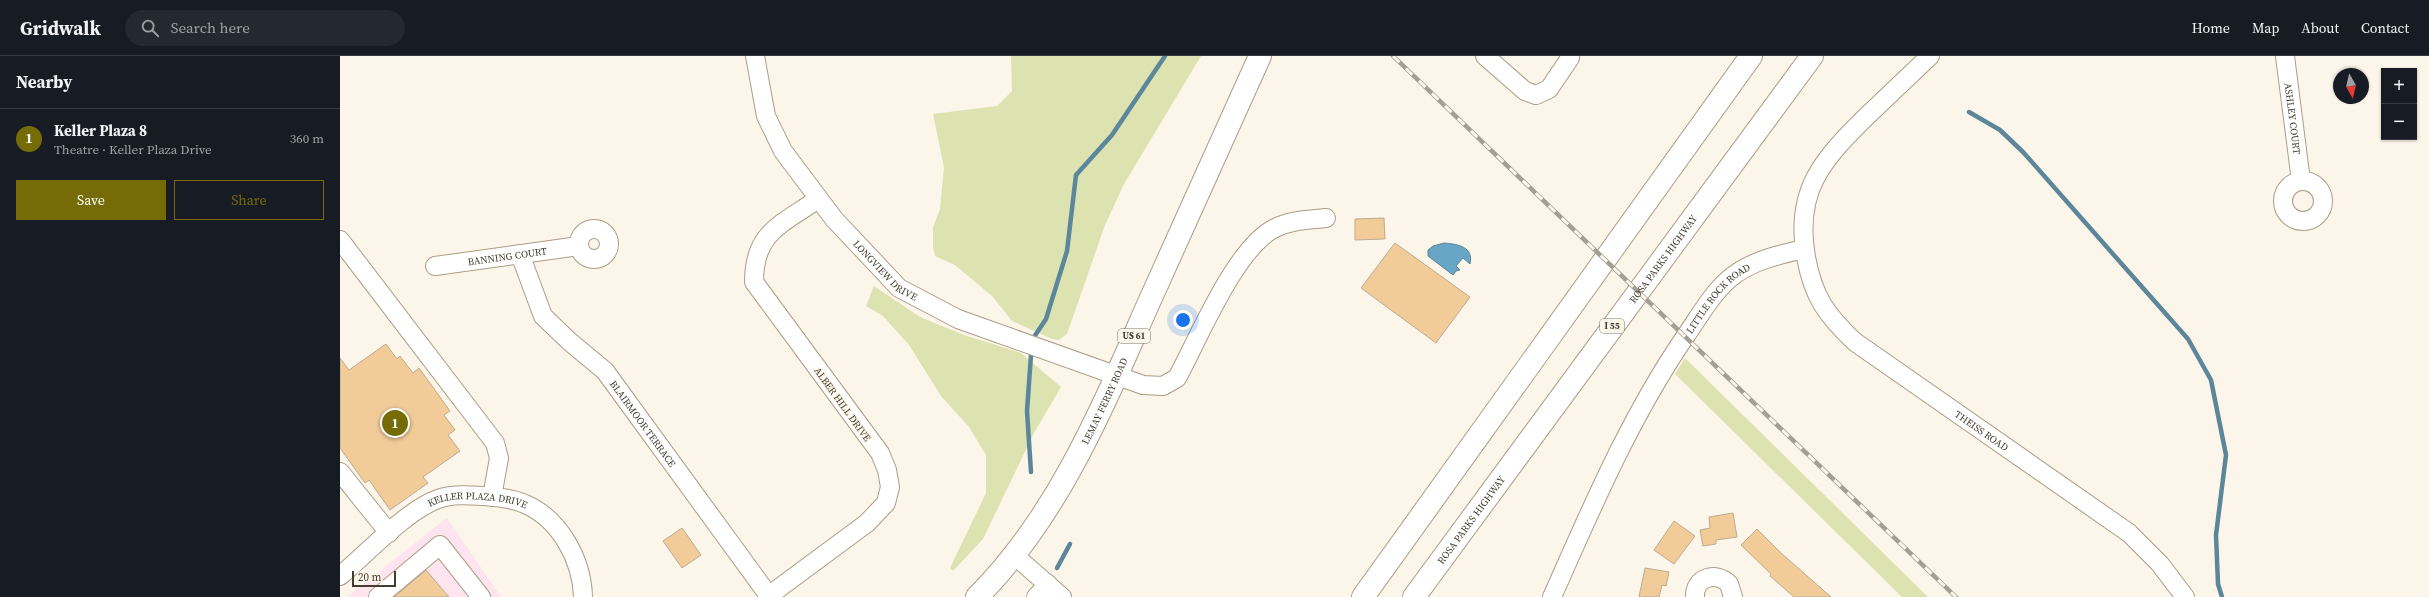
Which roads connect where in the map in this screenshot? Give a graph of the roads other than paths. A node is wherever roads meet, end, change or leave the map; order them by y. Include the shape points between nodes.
1 (755, 56) edge
2 (1260, 56) edge
3 (1485, 56) edge
4 (1751, 56) edge
5 (1812, 56) edge
6 (1930, 56) edge
7 (2285, 56) edge
8 (1570, 57) edge
9 (2301, 181) dead end
10 (818, 199) junction
11 (1326, 218) dead end
12 (340, 240) edge
13 (579, 246) dead end
14 (1804, 249) junction
15 (520, 254) junction
16 (435, 266) dead end
17 (1117, 375) junction
18 (340, 472) edge
19 (492, 497) junction
20 (389, 533) junction
21 (1395, 553) junction
22 (1014, 555) junction
23 (340, 576) edge
24 (1042, 590) edge
25 (378, 597) edge
26 (481, 597) edge
27 (583, 597) edge
28 (768, 597) edge
29 (977, 597) edge
30 (1062, 597) edge
31 (1352, 597) edge
32 (1363, 597) edge
33 (1414, 597) edge
34 (1552, 597) edge
35 (1695, 597) edge
36 (1733, 597) edge
37 (2185, 597) edge

1 - 10 street, LONGVIEW DRIVE via 766,116 783,151
2 - 17 main road, LEMAY FERRY ROAD / US 61
3 - 8 street via 1525,91 1536,95 1549,89
4 - 21 main road
5 - 33 main road, ROSA PARKS HIGHWAY / I 55
6 - 14 street via 1834,149 1823,164 1811,188 1804,211
7 - 9 street, ASHLEY COURT
10 - 17 street, LONGVIEW DRIVE via 857,246 899,288 958,319
10 - 28 street, ALBER HILL DRIVE via 782,221 758,247 754,262 754,282 880,453 888,470 890,487 886,503 867,523
11 - 17 street, LONGVIEW DRIVE via 1295,221 1275,228 1250,250 1229,279 1177,378 1163,386 1149,386
12 - 19 street via 495,442 499,458
13 - 15 street, BANNING COURT
14 - 34 street, LITTLE ROCK ROAD via 1744,268 1716,292 1661,374 1619,450
14 - 37 street, THEISS ROAD via 1810,280 1821,305 1836,325 1855,342 2130,533 2160,564
15 - 16 street, BANNING COURT
15 - 28 street, BLAIRMOOR TERRACE via 543,316 605,370
17 - 22 main road, LEMAY FERRY ROAD / US 61 via 1071,470 1032,532
18 - 20 street
19 - 20 street, KELLER PLAZA DRIVE via 453,495 438,499 425,505
19 - 27 street, KELLER PLAZA DRIVE via 524,503 551,522 573,552 580,570
20 - 23 street, KELLER PLAZA DRIVE
21 - 31 main road
21 - 32 main road
22 - 24 street
22 - 29 main road, LEMAY FERRY ROAD / US 61
24 - 30 street
25 - 26 street via 440,545
35 - 36 street via 1701,581 1719,576 1730,584

